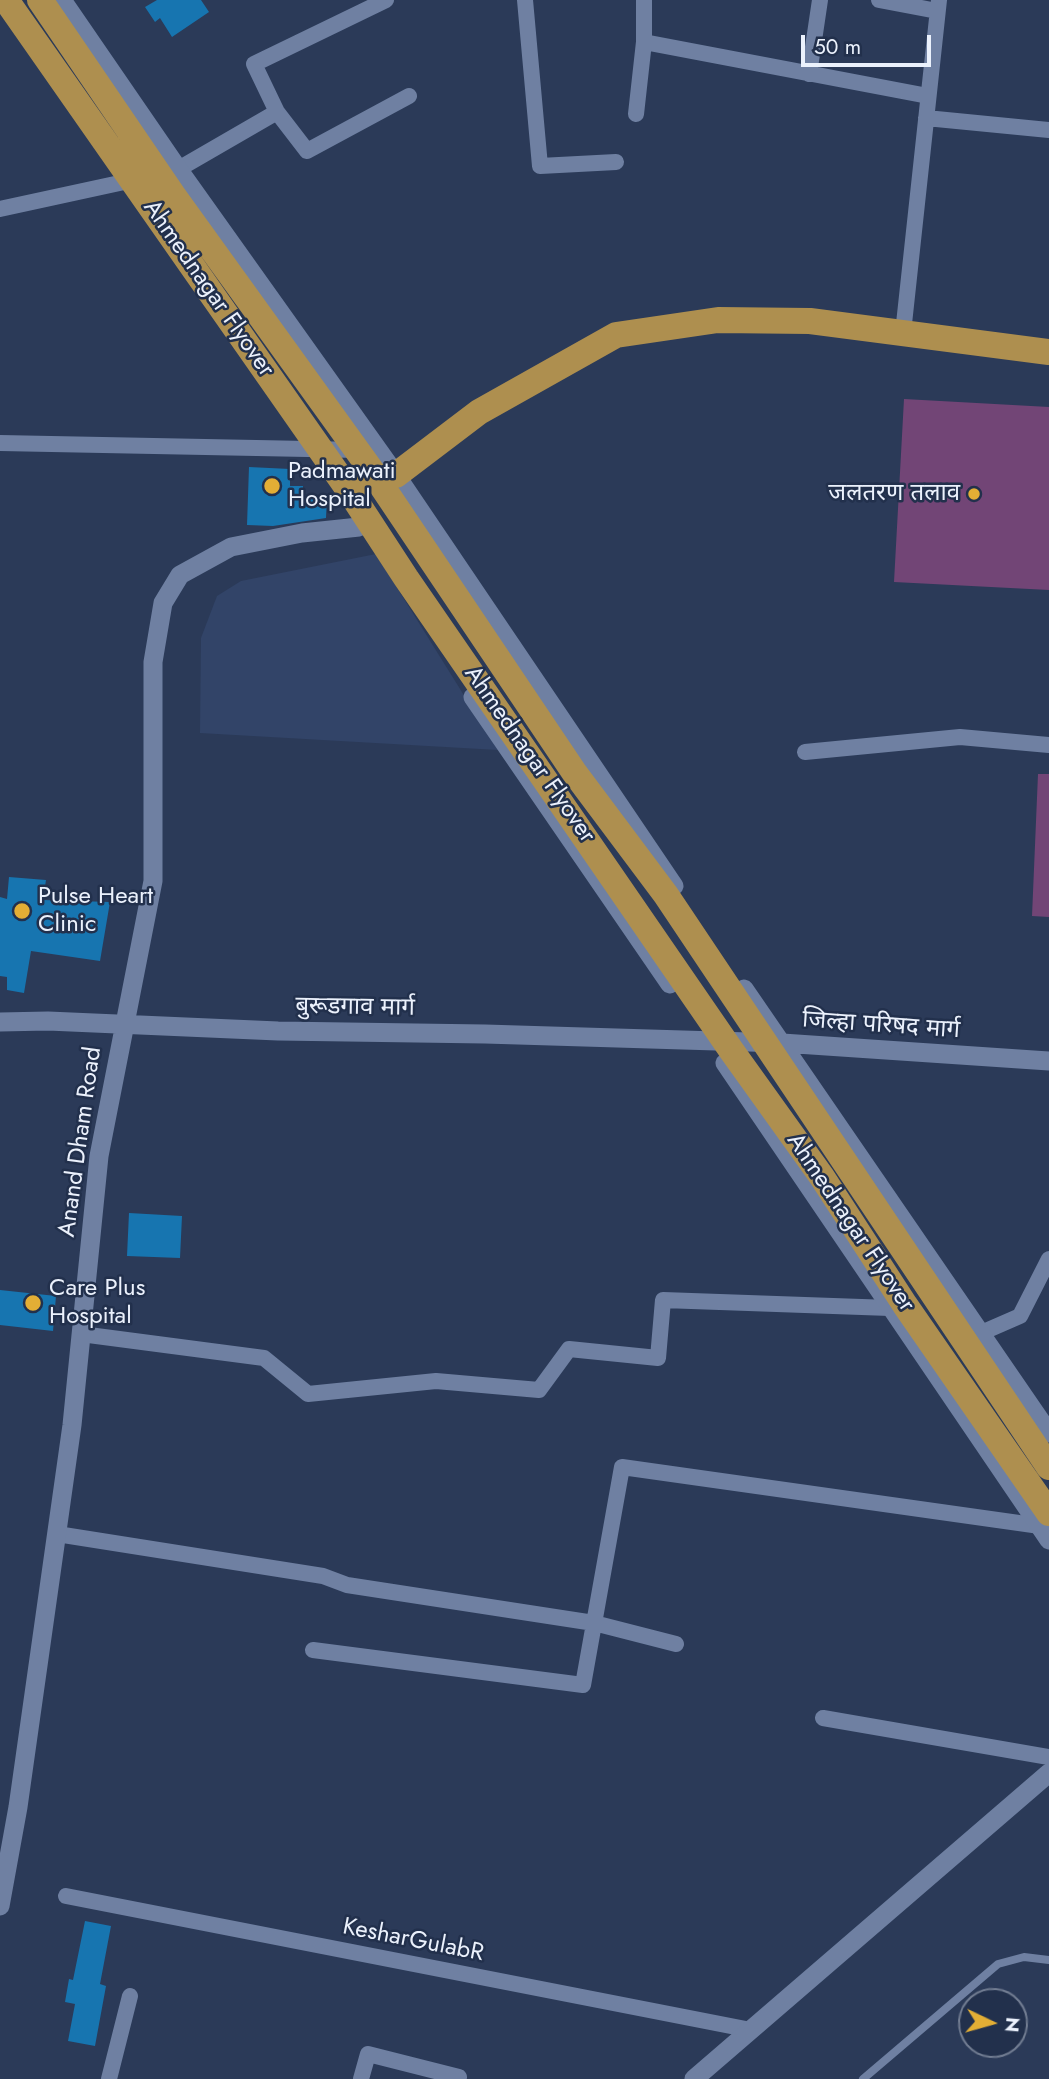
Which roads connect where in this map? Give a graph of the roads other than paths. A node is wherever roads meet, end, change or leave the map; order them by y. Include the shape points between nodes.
1 (6, 0) edge
2 (40, 0) edge
3 (62, 0) edge
4 (386, 0) edge
5 (525, 0) edge
6 (644, 0) edge
7 (820, 0) edge
8 (879, 0) edge
9 (938, 6) edge
10 (0, 13) edge
11 (644, 42) junction
12 (810, 74) junction
13 (409, 96) dead end
14 (928, 96) junction
15 (277, 112) junction
16 (636, 114) dead end
17 (926, 118) junction
18 (1049, 130) edge
19 (616, 162) dead end
20 (178, 169) junction
21 (120, 183) junction
22 (0, 209) edge
23 (903, 333) junction
24 (1049, 352) edge
25 (0, 443) edge
26 (376, 449) junction
27 (309, 450) junction
28 (396, 475) junction
29 (331, 484) junction
30 (359, 527) junction
31 (1049, 745) edge
32 (805, 752) dead end
33 (0, 1022) edge
34 (124, 1024) junction
35 (710, 1041) junction
36 (782, 1044) junction
37 (1049, 1061) edge
38 (1049, 1259) edge
39 (890, 1308) junction
40 (81, 1334) junction
41 (981, 1334) junction
42 (1049, 1433) edge
43 (1049, 1467) edge
44 (1046, 1526) edge
45 (57, 1534) junction
46 (594, 1623) junction
47 (676, 1644) dead end
48 (313, 1650) dead end
49 (823, 1718) dead end
50 (1049, 1758) edge
51 (1049, 1773) edge
52 (5, 1850) edge
53 (66, 1896) dead end
54 (0, 1906) edge
55 (1049, 1960) edge
56 (130, 1996) dead end
57 (751, 2030) junction
58 (459, 2077) dead end
59 (109, 2079) edge
60 (361, 2079) edge
61 (694, 2079) edge
62 (863, 2079) edge

1 - 44 highway, Ahmednagar Flyover via 822,1177
2 - 43 highway, Ahmednagar Flyover via 173,195 369,467 574,772 666,895
3 - 20 street
4 - 15 street via 254,64
5 - 19 street via 540,166
6 - 11 street
7 - 12 street
8 - 9 street
9 - 14 street
10 - 21 street
11 - 12 street
11 - 16 street
12 - 14 street
13 - 15 street via 307,151
14 - 17 street
15 - 20 street
17 - 18 street
17 - 23 street
20 - 21 street
20 - 26 street
21 - 22 street
21 - 27 street
23 - 24 highway
23 - 28 highway via 810,321 718,320 616,335 479,412
25 - 27 street
26 - 27 street
26 - 28 street
27 - 29 street
28 - 29 highway
28 - 36 street
29 - 30 street
30 - 34 street, Anand Dham Road via 232,547 180,575 163,603 153,662 153,881
30 - 35 street
31 - 32 street via 960,737
33 - 34 street, बुरूडगाव मार्ग
34 - 35 street, बुरूडगाव मार्ग
34 - 40 street, Anand Dham Road via 99,1156
35 - 36 street, जिल्हा परिषद मार्ग
35 - 39 street
36 - 37 street, जिल्हा परिषद मार्ग
36 - 41 street
38 - 41 street via 1020,1316
39 - 40 street via 663,1300 658,1358 569,1349 539,1390 436,1381 308,1394 264,1358
39 - 44 street
40 - 45 street, Anand Dham Road
41 - 42 street
44 - 46 street via 622,1467
45 - 46 street
45 - 52 street, Anand Dham Road
46 - 47 street
46 - 48 street via 583,1685
49 - 50 street
51 - 57 street
52 - 54 street, Anand Dham Road
53 - 57 street, KesharGulabR
55 - 62 lane via 1024,1957 998,1964
56 - 59 street
57 - 61 street
58 - 60 street via 368,2054

